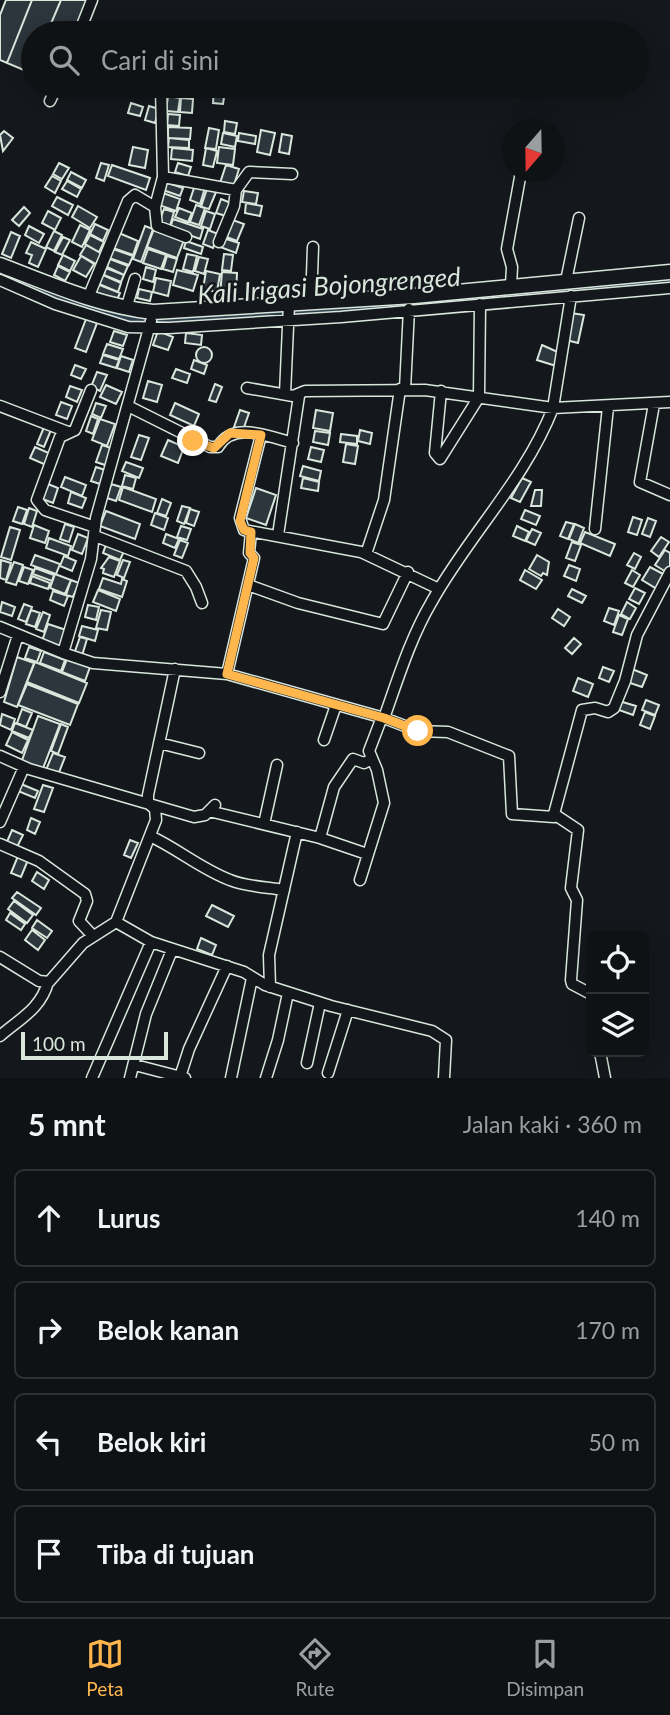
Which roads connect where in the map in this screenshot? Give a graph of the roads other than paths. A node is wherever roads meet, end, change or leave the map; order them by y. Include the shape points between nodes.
1 (92, 0) edge
2 (84, 21) edge
3 (51, 98) edge
4 (161, 98) edge
5 (50, 101) dead end
6 (292, 174) dead end
7 (163, 177) junction
8 (519, 182) edge
9 (236, 190) junction
10 (155, 207) junction
11 (579, 218) dead end
12 (186, 237) dead end
13 (219, 243) dead end
14 (313, 247) dead end
15 (0, 265) edge
16 (670, 272) edge
17 (135, 279) dead end
18 (0, 280) edge
19 (566, 281) junction
20 (670, 288) edge
21 (519, 292) junction
22 (571, 296) junction
23 (88, 298) junction
24 (310, 303) junction
25 (413, 304) junction
26 (480, 304) junction
27 (126, 309) junction
28 (341, 309) junction
29 (290, 313) junction
30 (152, 320) junction
31 (247, 388) dead end
32 (403, 389) junction
33 (91, 390) dead end
34 (441, 391) junction
35 (285, 394) junction
36 (299, 396) junction
37 (480, 397) junction
38 (670, 402) edge
39 (654, 404) junction
40 (0, 406) edge
41 (128, 406) junction
42 (608, 407) junction
43 (553, 408) junction
44 (68, 432) junction
45 (261, 435) junction
46 (293, 443) junction
47 (670, 495) edge
48 (595, 529) dead end
49 (95, 532) junction
50 (251, 532) junction
51 (278, 535) junction
52 (366, 554) junction
53 (408, 572) junction
54 (668, 579) edge
55 (248, 585) junction
56 (439, 589) junction
57 (202, 603) dead end
58 (0, 627) edge
59 (18, 635) junction
60 (63, 653) junction
61 (175, 669) junction
62 (227, 674) junction
63 (0, 692) edge
64 (336, 705) junction
65 (383, 717) junction
66 (324, 740) dead end
67 (159, 743) junction
68 (199, 753) dead end
69 (0, 756) edge
70 (372, 759) junction
71 (277, 765) dead end
72 (24, 767) junction
73 (148, 803) junction
74 (554, 817) junction
75 (0, 822) edge
76 (264, 824) junction
77 (297, 832) junction
78 (150, 836) junction
79 (320, 838) junction
80 (0, 844) edge
81 (367, 854) junction
82 (360, 880) dead end
83 (284, 890) junction
84 (116, 922) junction
85 (93, 936) junction
86 (151, 942) junction
87 (172, 950) junction
88 (0, 957) edge
89 (227, 967) junction
90 (252, 978) junction
91 (48, 982) junction
92 (270, 987) junction
93 (586, 991) edge
94 (288, 993) junction
95 (320, 1003) junction
96 (348, 1010) junction
97 (0, 1036) edge
98 (601, 1057) edge
99 (307, 1063) dead end
100 (135, 1065) junction
101 (328, 1073) dead end
102 (444, 1077) edge
103 (92, 1078) edge
104 (130, 1078) edge
105 (183, 1078) edge
106 (231, 1078) edge
107 (266, 1078) edge
108 (458, 1078) edge
109 (605, 1078) edge

1 - 2 street
3 - 5 street
4 - 7 street
6 - 9 street via 249,172
7 - 9 street
7 - 10 street
8 - 21 street via 507,249
9 - 13 street
10 - 12 street via 157,226
10 - 23 street via 135,195 128,201
11 - 19 street
14 - 24 street
15 - 23 main road
16 - 19 main road
17 - 27 street
18 - 30 street via 128,327
19 - 21 main road
20 - 22 street
21 - 22 street
21 - 25 main road
21 - 26 street
22 - 43 street
23 - 27 main road
24 - 28 main road
24 - 29 main road
25 - 26 street
25 - 28 main road
25 - 32 street
26 - 37 street
27 - 30 main road
28 - 29 street
29 - 30 main road
29 - 35 street
30 - 41 street
31 - 35 street
32 - 34 street
32 - 36 street via 305,391
32 - 52 street via 384,500
33 - 44 street via 75,430
34 - 37 street
34 - 37 street via 435,453 440,459
35 - 36 street
36 - 46 street
37 - 43 street
38 - 39 street
39 - 42 street
39 - 47 street via 640,482
40 - 44 street
41 - 45 street via 210,447 218,447 230,433
41 - 49 street
42 - 43 street
42 - 48 street
43 - 56 street via 526,464
44 - 49 street via 60,437 38,503
45 - 46 street
45 - 50 street via 240,518 242,528
46 - 51 street
49 - 57 street via 186,571
49 - 60 street
50 - 51 street
50 - 55 street via 254,558
51 - 52 street
52 - 53 street
53 - 55 street via 383,624
53 - 56 street
54 - 74 street via 637,635 614,708 608,712 582,710
55 - 62 street
56 - 65 street
58 - 59 street
59 - 60 street
59 - 63 street
60 - 61 street via 93,663
61 - 62 street
61 - 67 street
62 - 64 street
64 - 65 street
64 - 66 street
65 - 70 street via 370,746
65 - 74 street via 418,731 448,732 506,753 512,814
67 - 68 street
67 - 73 street
69 - 72 street
70 - 79 street via 364,763 353,760 336,784
70 - 81 street via 384,803
71 - 76 street
72 - 73 street
72 - 75 street
73 - 76 street via 194,817 212,808
73 - 78 street via 157,814
74 - 93 street via 578,830 571,888 577,900 571,979
76 - 77 street
77 - 79 street
77 - 83 street
78 - 83 street via 227,879
78 - 84 street
79 - 81 street
80 - 85 street via 39,861 85,894 79,922
81 - 82 street
83 - 92 street via 270,955
84 - 85 street
84 - 86 street
85 - 91 street
86 - 87 street
86 - 103 street
87 - 89 street
87 - 100 street via 146,1014
88 - 91 street
89 - 90 street
89 - 105 street via 189,1049
90 - 92 street
90 - 106 street
91 - 97 street via 23,1021
92 - 94 street
94 - 95 street
94 - 107 street
95 - 96 street
95 - 99 street
96 - 101 street
96 - 102 street via 418,1026 444,1037
98 - 109 street
100 - 104 street
100 - 105 street
102 - 108 street

